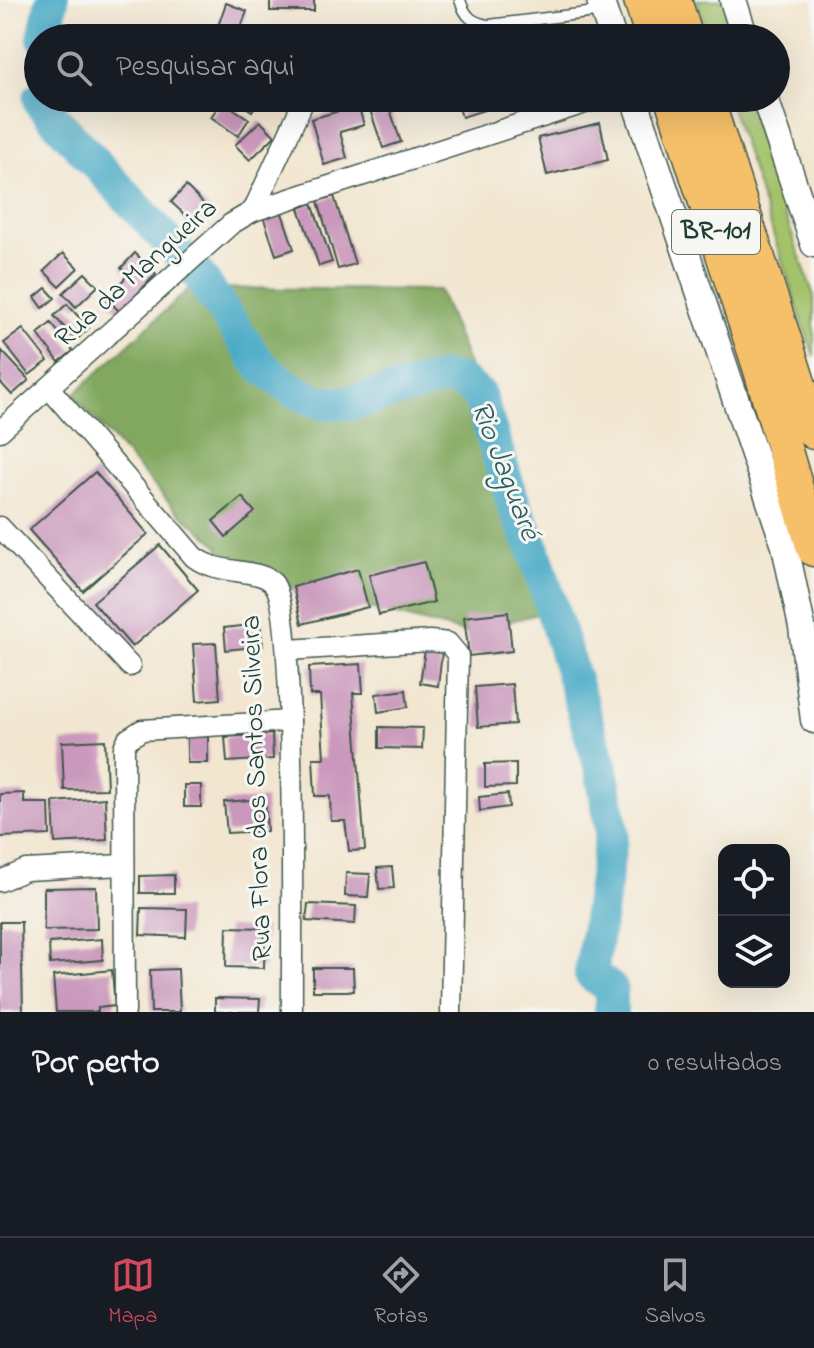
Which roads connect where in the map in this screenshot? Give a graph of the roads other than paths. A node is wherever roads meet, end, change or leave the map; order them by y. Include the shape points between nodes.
1 (460, 0) edge
2 (641, 0) edge
3 (674, 0) edge
4 (733, 0) edge
5 (602, 6) edge
6 (486, 24) edge
7 (495, 24) edge
8 (649, 24) edge
9 (682, 24) edge
10 (741, 24) edge
11 (299, 112) edge
12 (557, 112) edge
13 (639, 112) edge
14 (677, 112) edge
15 (711, 112) edge
16 (770, 112) edge
17 (253, 211) junction
18 (814, 244) edge
19 (50, 389) junction
20 (0, 431) edge
21 (814, 432) edge
22 (0, 527) edge
23 (814, 549) edge
24 (288, 650) junction
25 (130, 666) dead end
26 (814, 720) edge
27 (290, 721) junction
28 (123, 865) junction
29 (0, 881) edge
30 (125, 1012) edge
31 (292, 1012) edge
32 (451, 1012) edge

1 - 6 lane via 464,13
2 - 8 highway
3 - 9 highway
4 - 10 street
5 - 7 lane
11 - 17 street
12 - 17 street, Rua da Mangueira
13 - 26 street via 785,546
14 - 23 highway, BR-101
15 - 21 highway, BR-101
16 - 18 street
17 - 19 street, Rua da Mangueira via 231,224
19 - 20 street, Rua da Mangueira
19 - 24 street, Rua Flora dos Santos Silveira via 194,557 215,569 272,581 280,594
22 - 25 street
24 - 27 street, Rua Flora dos Santos Silveira
24 - 32 street via 430,641 448,643 458,655
27 - 28 street via 134,734 124,747
27 - 31 street, Rua Flora dos Santos Silveira
28 - 29 street via 26,870
28 - 30 street

